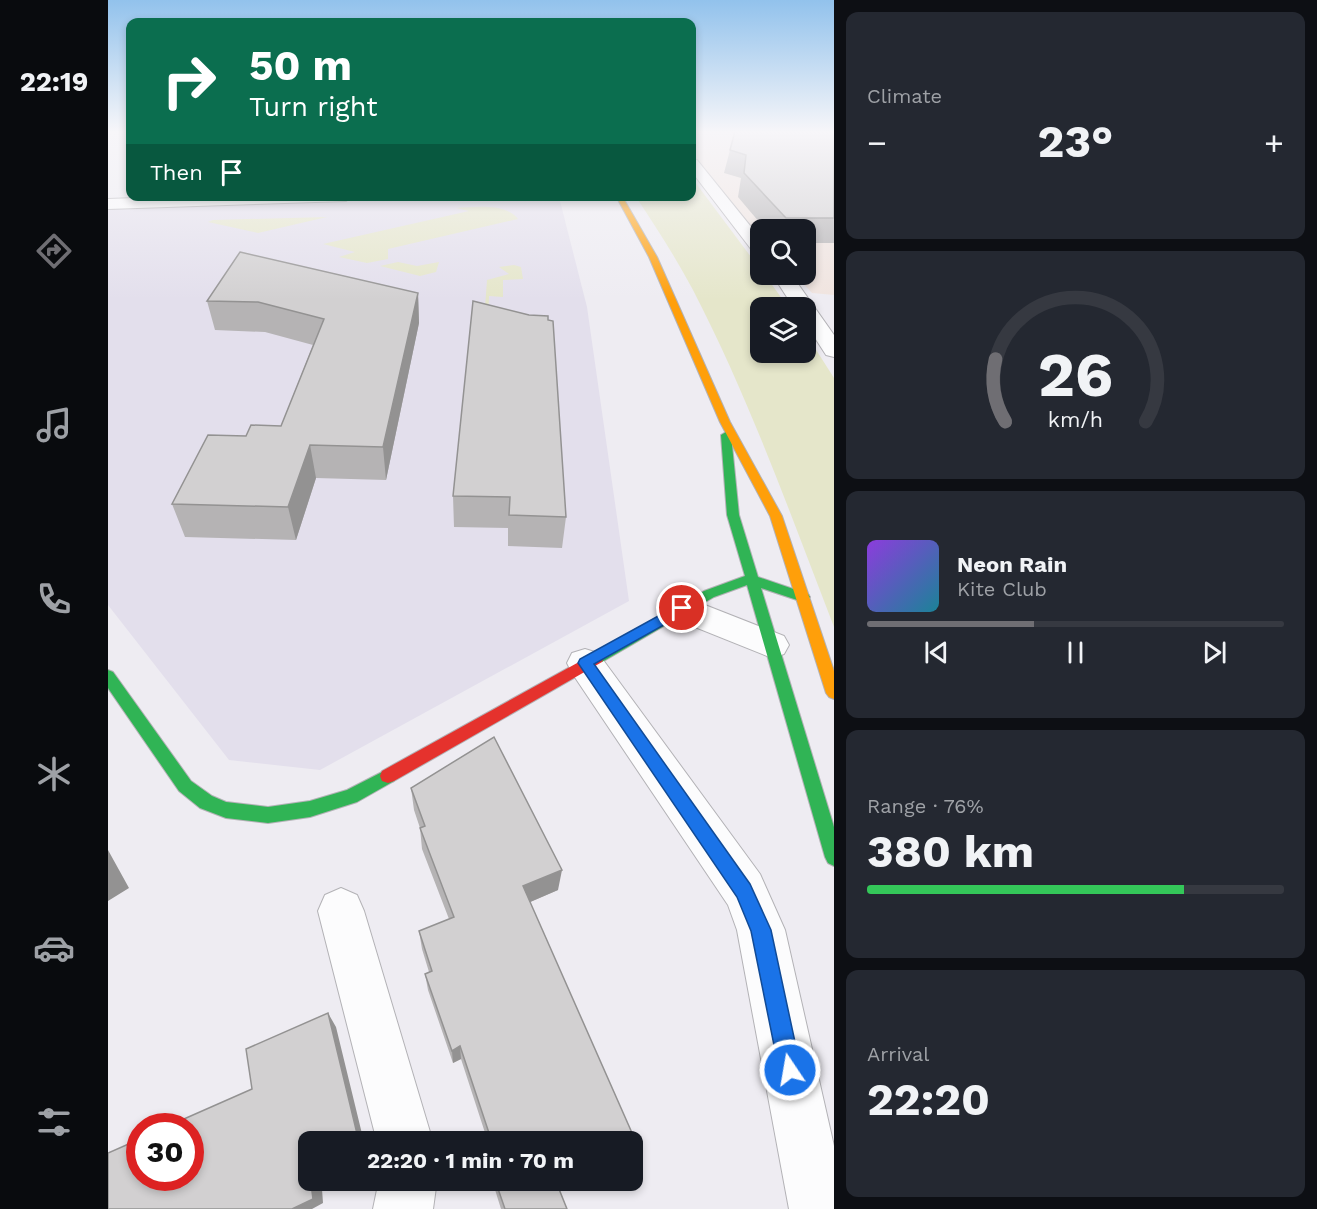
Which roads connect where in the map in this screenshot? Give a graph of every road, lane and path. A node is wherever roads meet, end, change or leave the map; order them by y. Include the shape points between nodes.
1 (711, 187) edge
2 (197, 201) edge
3 (622, 201) edge
4 (108, 204) edge
5 (750, 236) edge
6 (816, 302) edge
7 (823, 302) dead end
8 (816, 323) edge
9 (834, 350) edge
10 (725, 422) junction
11 (750, 579) junction
12 (803, 597) junction
13 (682, 608) junction
14 (772, 645) junction
15 (585, 663) junction
16 (112, 688) edge
17 (834, 693) edge
18 (834, 856) edge
19 (341, 911) dead end
20 (402, 1131) edge
21 (406, 1191) edge
22 (403, 1209) edge
23 (819, 1209) edge

1 - 5 street
2 - 4 street
3 - 10 main road via 653,257
6 - 7 street
8 - 9 street
10 - 11 main road via 733,514
10 - 12 main road via 776,516
11 - 12 main road
11 - 13 main road
11 - 14 main road
12 - 17 main road
13 - 14 street
13 - 15 main road
14 - 18 main road
15 - 16 main road via 351,797 318,810 285,816 249,814 218,806 188,789
15 - 23 street via 744,890 761,930
19 - 20 street
21 - 22 street

